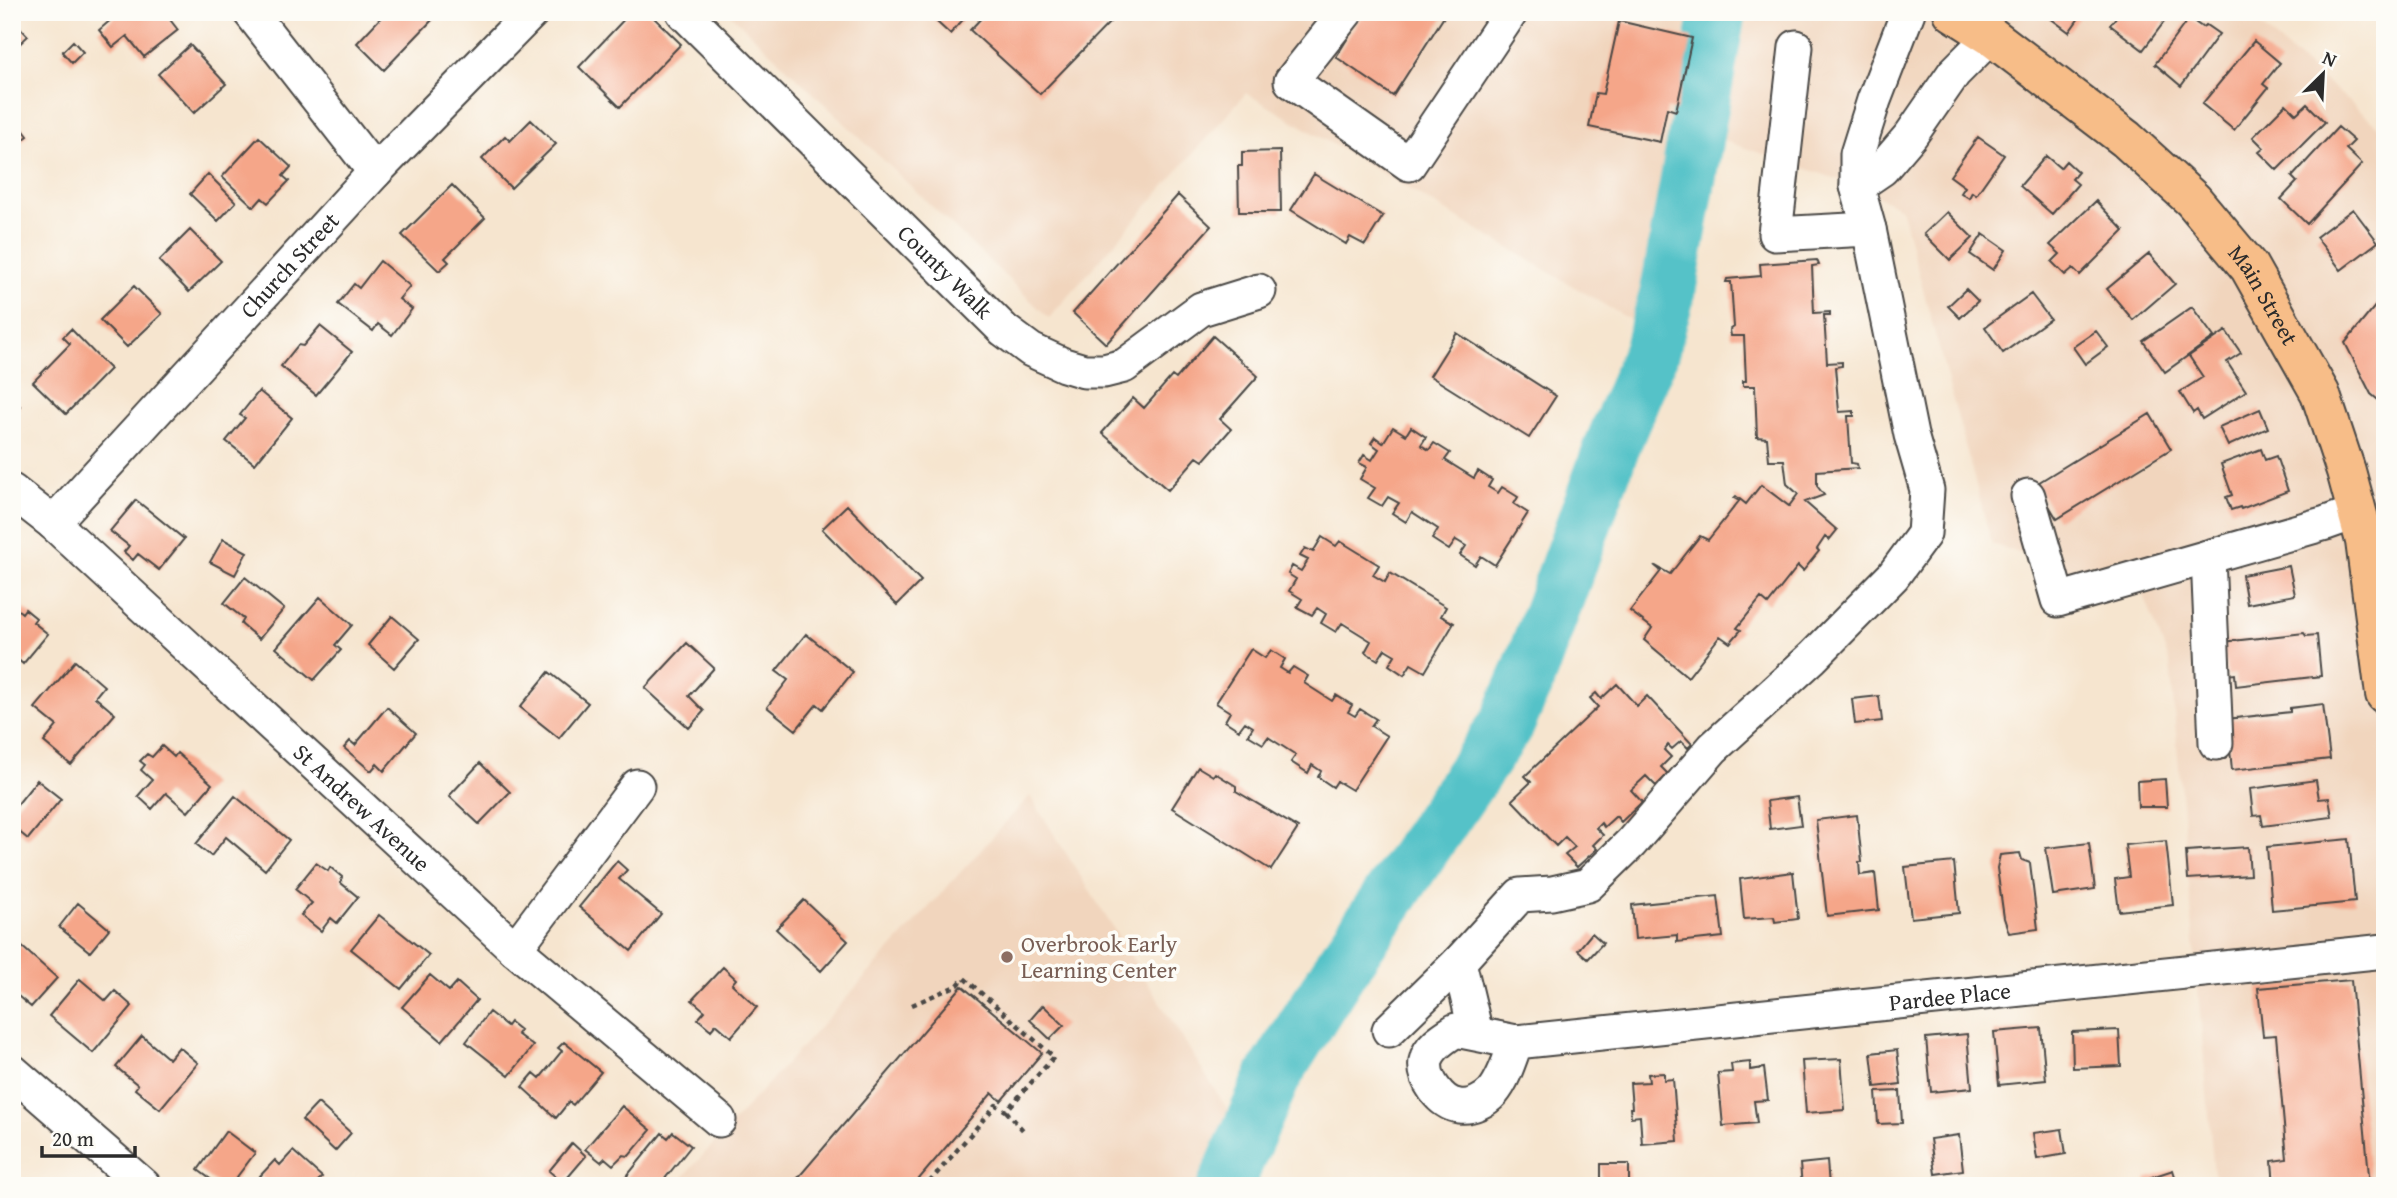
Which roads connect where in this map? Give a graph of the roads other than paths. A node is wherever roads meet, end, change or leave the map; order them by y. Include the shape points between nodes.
1 (250, 12) edge
2 (532, 12) edge
3 (683, 12) edge
4 (1346, 12) edge
5 (1511, 12) edge
6 (1908, 12) edge
7 (1969, 19) edge
8 (1796, 47) dead end
9 (375, 172) junction
10 (1857, 186) junction
11 (1869, 229) junction
12 (1259, 291) dead end
13 (12, 491) edge
14 (2028, 496) dead end
15 (2357, 512) junction
16 (53, 523) junction
17 (2208, 557) junction
18 (2385, 694) edge
19 (2216, 743) dead end
20 (637, 786) dead end
21 (514, 949) junction
22 (2385, 951) edge
23 (1459, 962) junction
24 (1390, 1030) dead end
25 (1476, 1033) junction
26 (1516, 1042) junction
27 (12, 1071) edge
28 (719, 1120) dead end
29 (144, 1186) edge

1 - 9 street
2 - 9 street, Church Street
3 - 12 street, County Walk via 1004,330 1031,350 1084,370 1124,366 1200,309
4 - 5 street via 1291,81 1409,164
6 - 10 street via 1857,154
7 - 10 street via 1954,73 1882,169
7 - 15 main road, Main Street via 2126,139 2193,200 2249,267 2320,393
8 - 11 street via 1775,234
9 - 16 street, Church Street
10 - 11 street
11 - 23 street via 1927,489 1924,534 1893,576 1713,748 1588,885 1520,895
13 - 16 street, St Andrew Avenue
14 - 17 street via 2058,600
15 - 17 street
15 - 18 main road, Main Street
16 - 21 street, St Andrew Avenue
17 - 19 street
20 - 21 street
21 - 28 street, St Andrew Avenue
22 - 26 street, Pardee Place
23 - 24 street
23 - 25 street
25 - 26 street, Pardee Place
25 - 26 street, Pardee Place via 1456,1030 1436,1044 1426,1061 1428,1080 1457,1107 1478,1104 1494,1091
27 - 29 street

